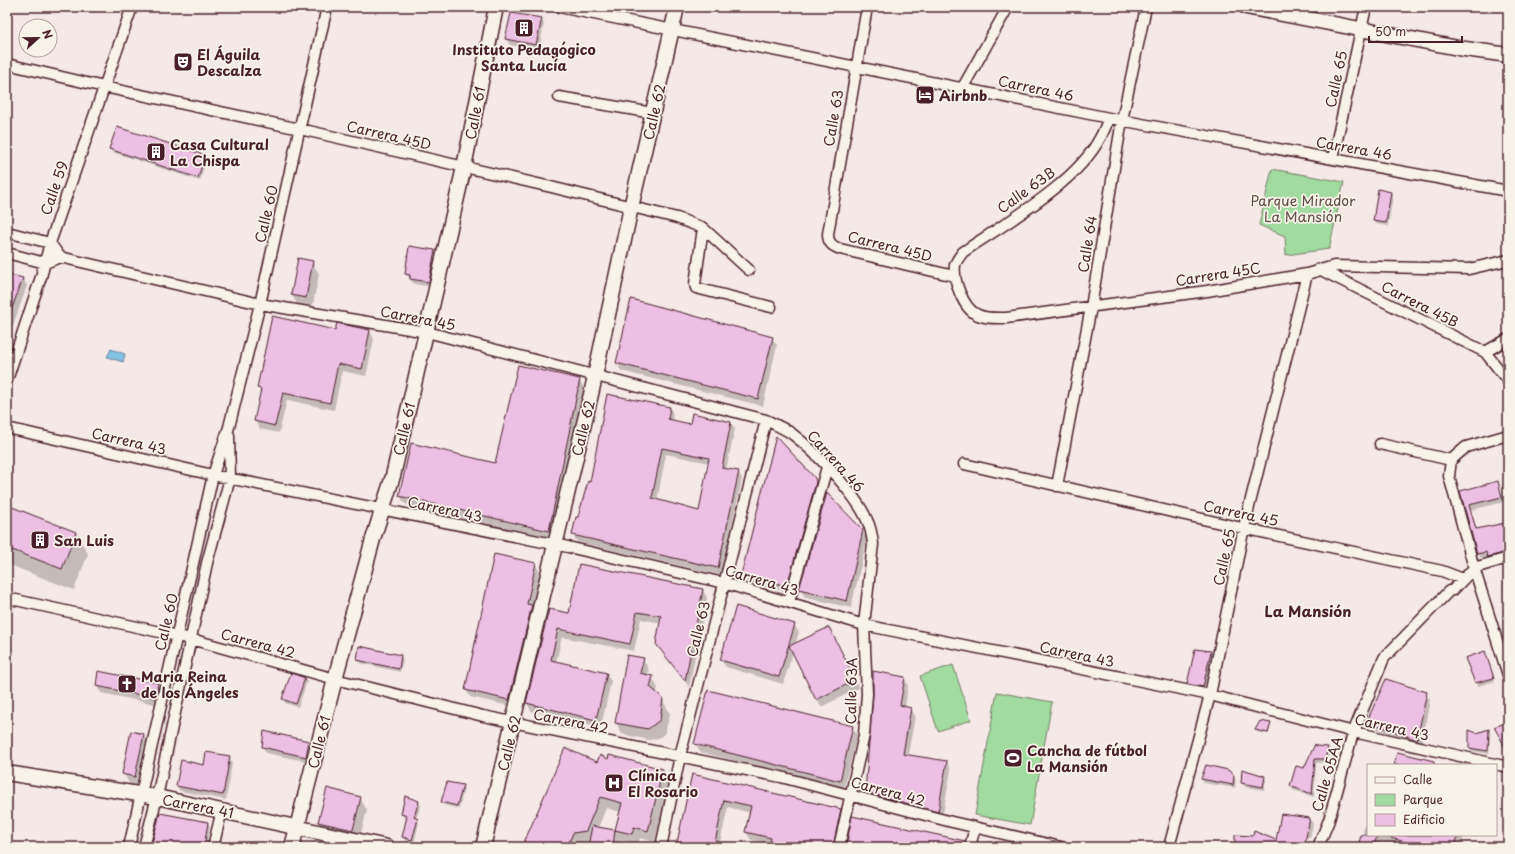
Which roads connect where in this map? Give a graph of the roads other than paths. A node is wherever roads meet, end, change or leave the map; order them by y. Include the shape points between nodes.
1 (132, 7) edge
2 (327, 7) edge
3 (496, 7) edge
4 (559, 7) edge
5 (677, 7) edge
6 (867, 7) edge
7 (1008, 7) edge
8 (1146, 7) edge
9 (1246, 7) edge
10 (1366, 7) edge
11 (1361, 29) junction
12 (672, 30) junction
13 (1508, 54) edge
14 (7, 64) edge
15 (856, 67) junction
16 (104, 87) junction
17 (963, 87) junction
18 (559, 97) dead end
19 (653, 114) junction
20 (1109, 118) junction
21 (1122, 120) junction
22 (300, 129) junction
23 (1333, 158) junction
24 (464, 167) junction
25 (1508, 191) edge
26 (631, 206) junction
27 (703, 228) junction
28 (7, 232) edge
29 (828, 234) joint
30 (50, 243) junction
31 (7, 253) edge
32 (60, 257) junction
33 (1508, 260) edge
34 (45, 263) junction
35 (1319, 269) junction
36 (749, 270) dead end
37 (1308, 274) junction
38 (954, 276) junction
39 (260, 304) junction
40 (771, 307) dead end
41 (1091, 307) junction
42 (427, 332) junction
43 (1508, 339) edge
44 (1485, 352) junction
45 (594, 377) junction
46 (7, 380) edge
47 (1508, 382) edge
48 (766, 420) junction
49 (229, 427) junction
50 (7, 428) edge
51 (1508, 435) edge
52 (1380, 444) dead end
53 (1451, 460) junction
54 (964, 464) dead end
55 (827, 467) junction
56 (213, 475) junction
57 (230, 478) junction
58 (1057, 486) junction
59 (382, 510) junction
60 (1244, 527) junction
61 (872, 532) joint
62 (554, 545) junction
63 (1508, 558) edge
64 (1474, 568) junction
65 (1463, 579) junction
66 (724, 583) junction
67 (7, 598) edge
68 (789, 602) junction
69 (864, 625) junction
70 (177, 637) junction
71 (191, 639) junction
72 (1508, 676) edge
73 (334, 679) junction
74 (1210, 694) junction
75 (514, 723) junction
76 (1354, 732) junction
77 (680, 756) junction
78 (1495, 764) edge
79 (1497, 764) edge
80 (1508, 767) edge
81 (7, 773) edge
82 (140, 795) junction
83 (850, 795) junction
84 (157, 797) junction
85 (222, 810) junction
86 (297, 826) junction
87 (975, 827) junction
88 (128, 847) edge
89 (144, 847) edge
90 (214, 847) edge
91 (292, 847) edge
92 (387, 847) edge
93 (483, 847) edge
94 (661, 847) edge
95 (839, 847) edge
96 (970, 847) edge
97 (1061, 847) edge
98 (1169, 847) edge
99 (1318, 847) edge

1 - 16 street, Calle 59
2 - 22 street, Calle 60
3 - 24 street, Calle 61
4 - 12 street, Carrera 46
5 - 12 street, Calle 62
6 - 15 street, Calle 63
7 - 17 street
8 - 21 street, Calle 64
9 - 11 street
10 - 11 street, Calle 65
11 - 13 street via 1458,48
11 - 23 street, Calle 65
12 - 15 street, Carrera 46
12 - 19 street, Calle 62
14 - 16 street, Carrera 45D
15 - 17 street, Carrera 46
15 - 29 street, Calle 63
16 - 22 street, Carrera 45D
16 - 30 street, Calle 59
17 - 20 street, Carrera 46
18 - 19 street
19 - 26 street, Calle 62
20 - 21 street, Carrera 46
20 - 38 street, Calle 63B via 1100,139 1083,161 1040,198 963,252 955,263
21 - 23 street, Carrera 46
21 - 41 street, Calle 64
22 - 24 street, Carrera 45D
22 - 39 street, Calle 60
23 - 25 street, Carrera 46
24 - 26 street, Carrera 45D
24 - 42 street, Calle 61
26 - 27 street, Carrera 45D
26 - 45 street, Calle 62
27 - 36 street, Carrera 45D
27 - 40 street via 696,288
28 - 30 street
29 - 38 street, Carrera 45D via 828,240 840,249
30 - 32 street
30 - 34 street, Calle 59
31 - 34 street
32 - 34 street
32 - 39 street, Carrera 45
33 - 35 street, Carrera 45C via 1469,269 1353,265
34 - 46 street, Calle 59
35 - 37 street, Carrera 45C
35 - 44 street, Carrera 45B
37 - 41 street, Carrera 45C
37 - 60 street, Calle 65
38 - 41 street, Carrera 45C via 967,305 976,315 989,318
39 - 42 street, Carrera 45
39 - 49 street, Calle 60
41 - 58 street, Calle 64
42 - 45 street, Carrera 45 via 554,364
42 - 59 street, Calle 61 via 393,476
43 - 44 street
44 - 47 street
45 - 48 street, Carrera 45
45 - 62 street, Calle 62
48 - 55 street, Carrera 46 via 790,432
48 - 66 street, Calle 63
49 - 56 street, Calle 60
49 - 57 street, Calle 60
50 - 56 street, Carrera 43
51 - 53 street via 1466,447
52 - 53 street
53 - 64 street via 1449,476
54 - 58 street, Carrera 45
55 - 61 street, Carrera 46 via 860,508
55 - 68 street
56 - 57 street, Carrera 43
56 - 70 street, Calle 60
57 - 59 street, Carrera 43
57 - 71 street, Calle 60 via 207,563
58 - 60 street, Carrera 45
59 - 62 street, Carrera 43
59 - 73 street, Calle 61
60 - 65 street, Carrera 45 via 1436,570
60 - 74 street, Calle 65
61 - 69 street, Calle 63A via 873,544
62 - 66 street, Carrera 43
62 - 75 street, Calle 62
63 - 64 street
64 - 65 street
64 - 72 street
65 - 76 street, Calle 65AA via 1384,658
66 - 68 street, Carrera 43
66 - 77 street, Calle 63
67 - 70 street, Carrera 42
68 - 69 street, Carrera 43
69 - 74 street, Carrera 43
69 - 83 street, Calle 63A via 866,715 864,736
70 - 71 street, Carrera 42
70 - 82 street, Calle 60
71 - 73 street, Carrera 42
71 - 84 street, Calle 60
73 - 75 street, Carrera 42
73 - 86 street, Calle 61
74 - 76 street, Carrera 43
74 - 98 street, Calle 65
75 - 77 street, Carrera 42
75 - 93 street, Calle 62
76 - 78 street, Carrera 43
76 - 99 street, Calle 65AA via 1329,820
77 - 83 street, Carrera 42 via 781,777
77 - 94 street, Calle 63
79 - 80 street, Carrera 43
81 - 82 street, Carrera 41
82 - 84 street, Carrera 41
82 - 88 street, Calle 60
83 - 87 street, Carrera 42
83 - 95 street, Calle 63A
84 - 85 street, Carrera 41
84 - 89 street, Calle 60
85 - 86 street, Carrera 41
85 - 90 street
86 - 91 street, Calle 61
86 - 92 street, Carrera 41
87 - 96 street
87 - 97 street, Carrera 42

